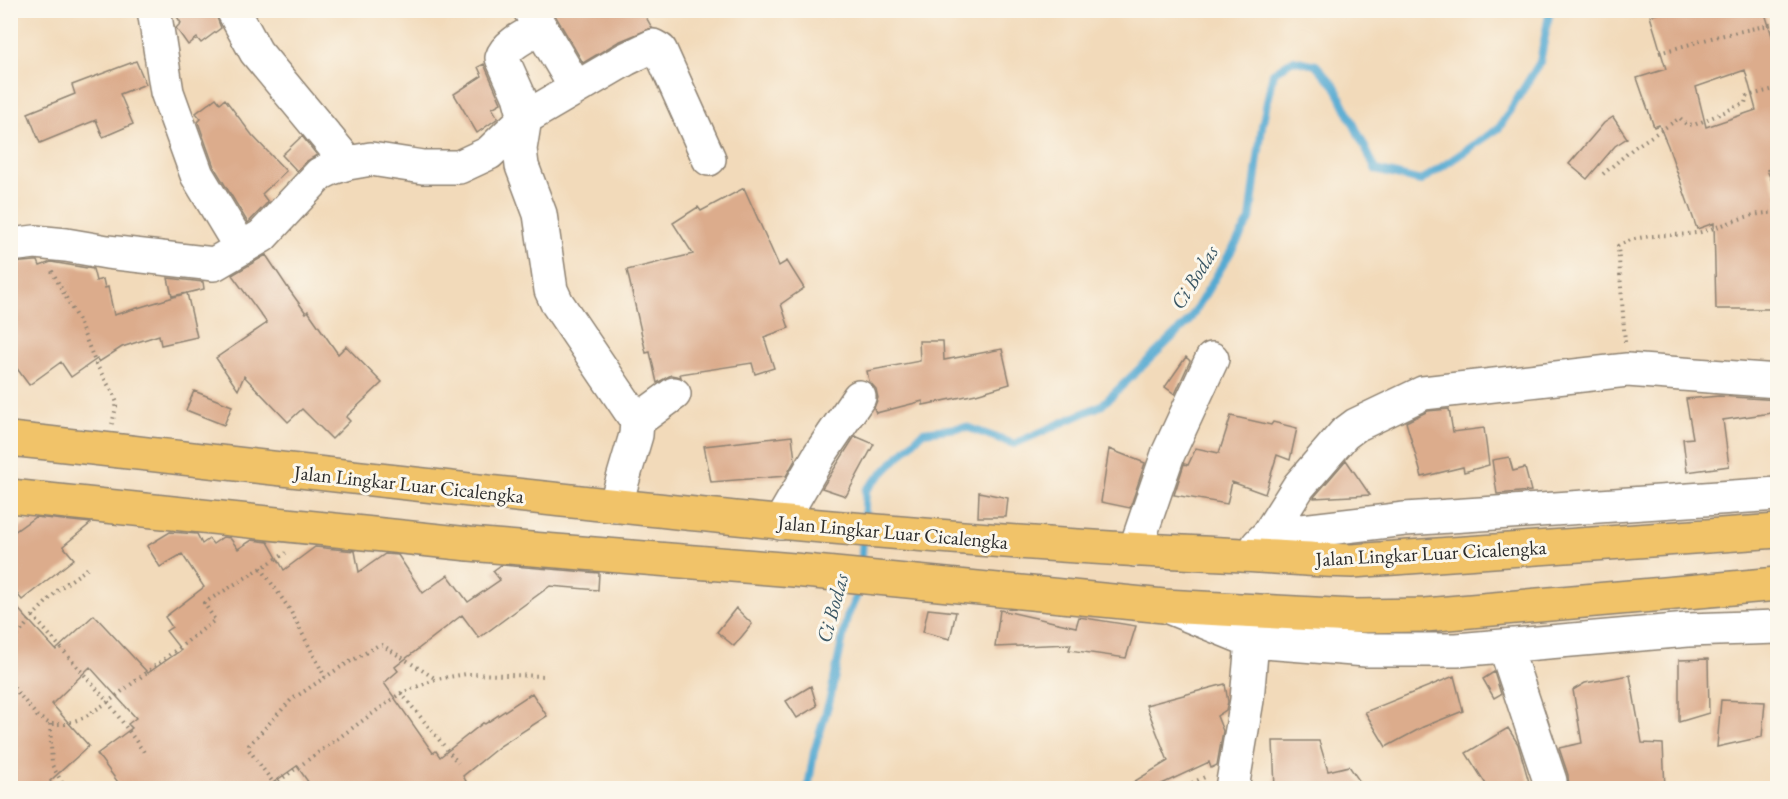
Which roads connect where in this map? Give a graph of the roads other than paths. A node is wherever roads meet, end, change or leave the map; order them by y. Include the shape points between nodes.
1 (154, 10) edge
2 (233, 10) edge
3 (535, 19) edge
4 (576, 88) junction
5 (525, 118) junction
6 (709, 159) dead end
7 (348, 163) junction
8 (23, 243) edge
9 (241, 248) junction
10 (1212, 360) dead end
11 (1778, 381) edge
12 (674, 394) dead end
13 (859, 397) dead end
14 (637, 421) junction
15 (10, 439) edge
16 (1778, 494) edge
17 (10, 496) edge
18 (615, 506) junction
19 (790, 524) junction
20 (1775, 531) edge
21 (1258, 545) junction
22 (1135, 550) junction
23 (1776, 584) edge
24 (1164, 606) junction
25 (1778, 627) edge
26 (1252, 641) junction
27 (1505, 646) junction
28 (1232, 789) edge
29 (1550, 789) edge

1 - 9 street via 167,92 197,175
2 - 7 street via 256,52
3 - 4 street
3 - 5 street via 503,55
4 - 5 street
4 - 6 street via 626,59 657,47
5 - 7 street via 489,153 459,167 423,167 371,159
5 - 14 street via 522,166 540,214 551,290
7 - 9 street via 320,174 262,236
8 - 9 street via 66,244 214,264
10 - 22 street via 1168,454
11 - 21 street via 1627,370 1423,393 1344,434 1299,486
12 - 14 street
13 - 19 street via 820,454
14 - 18 street
15 - 18 highway, Jalan Lingkar Luar Cicalengka
16 - 21 street via 1405,519
17 - 24 highway via 469,544
18 - 19 highway, Jalan Lingkar Luar Cicalengka
19 - 22 highway, Jalan Lingkar Luar Cicalengka
20 - 21 highway, Jalan Lingkar Luar Cicalengka via 1352,561 1295,560
21 - 22 highway, Jalan Lingkar Luar Cicalengka
23 - 24 highway via 1425,615 1353,616
24 - 26 street
25 - 27 street via 1688,630
26 - 27 street via 1366,650
26 - 28 street
27 - 29 street

